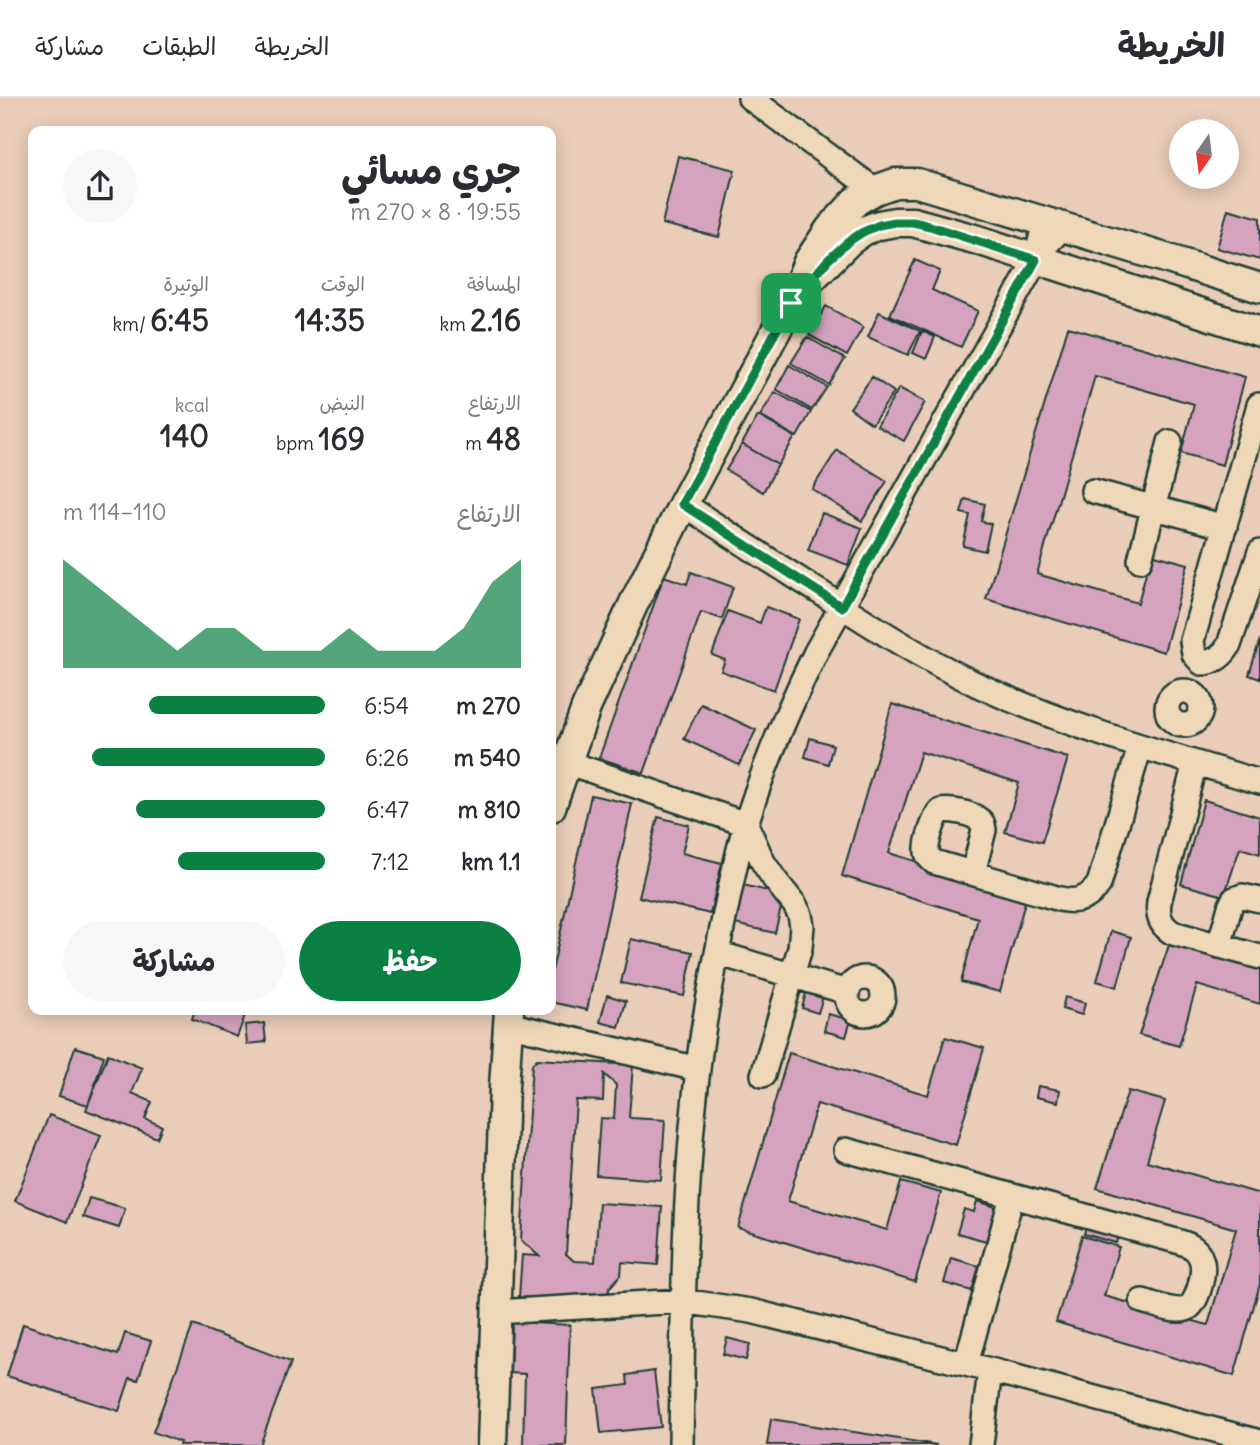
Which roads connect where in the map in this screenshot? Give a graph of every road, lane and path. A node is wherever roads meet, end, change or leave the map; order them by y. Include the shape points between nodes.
1 (750, 98) edge
2 (874, 190) junction
3 (1036, 260) junction
4 (1260, 288) edge
5 (791, 303) junction
6 (1260, 331) edge
7 (1259, 405) edge
8 (1170, 442) dead end
9 (1093, 491) dead end
10 (682, 504) junction
11 (1153, 507) junction
12 (1225, 527) junction
13 (1260, 552) edge
14 (1140, 560) dead end
15 (842, 607) junction
16 (1202, 663) junction
17 (1140, 747) junction
18 (1170, 756) junction
19 (566, 762) junction
20 (1195, 763) junction
21 (1260, 782) edge
22 (556, 792) edge
23 (746, 824) junction
24 (972, 873) dead end
25 (1260, 900) edge
26 (1219, 946) junction
27 (717, 953) junction
28 (1260, 957) edge
29 (792, 976) junction
30 (847, 992) dead end
31 (508, 1017) edge
32 (698, 1069) junction
33 (763, 1075) dead end
34 (846, 1150) dead end
35 (1012, 1196) junction
36 (682, 1301) junction
37 (1142, 1301) dead end
38 (496, 1312) junction
39 (966, 1364) junction
40 (990, 1370) junction
41 (1260, 1442) edge
42 (492, 1445) edge
43 (681, 1445) edge
44 (981, 1445) edge

1 - 2 street
2 - 4 street via 895,183 917,183
2 - 5 street via 856,201 830,229 808,262
3 - 5 street via 930,226 895,222 849,241
3 - 6 street
3 - 15 street
5 - 10 street
7 - 12 street
8 - 11 street
9 - 11 street
10 - 15 street
10 - 19 street via 604,667
11 - 12 street
11 - 14 street
12 - 16 street via 1192,641 1194,654
13 - 16 street via 1227,650
15 - 17 street via 977,684
15 - 23 street via 792,702
16 - 18 street via 1193,694 1181,691 1168,704 1169,716 1178,724
17 - 18 street
17 - 24 street via 1094,892 1069,901
18 - 20 street
19 - 22 street
19 - 23 street
20 - 21 street
20 - 26 street via 1159,917 1173,933
23 - 27 street
23 - 29 street via 764,862 800,915 802,937
25 - 26 street via 1234,899
26 - 28 street
27 - 29 street
27 - 32 street
29 - 30 street
29 - 33 street
31 - 32 street
31 - 38 street
32 - 36 street
34 - 35 street
35 - 37 street via 1193,1248 1203,1266 1192,1305 1177,1310
35 - 39 street
36 - 38 street
36 - 39 street via 751,1311
36 - 43 street
38 - 42 street
39 - 40 street
40 - 41 street
40 - 44 street

